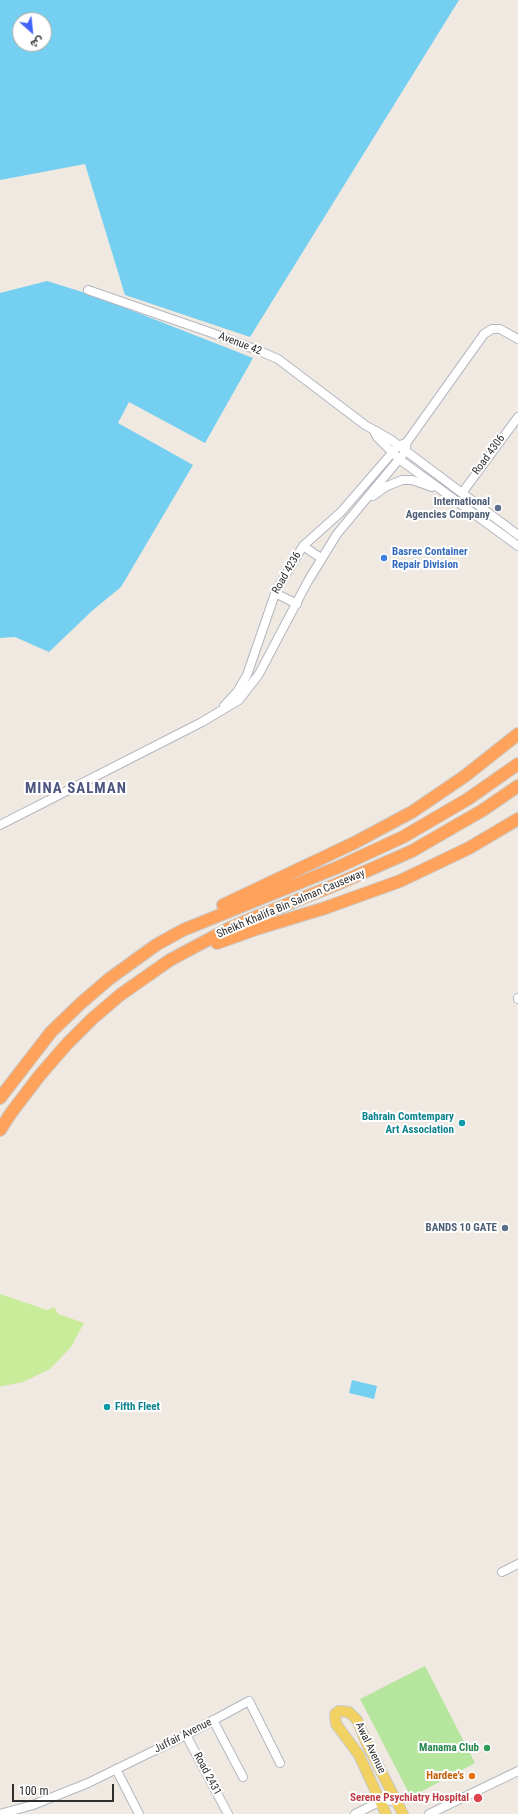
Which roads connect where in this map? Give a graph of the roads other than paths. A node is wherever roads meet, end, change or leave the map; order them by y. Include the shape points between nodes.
1 (88, 290) dead end
2 (518, 339) edge
3 (518, 417) edge
4 (374, 431) junction
5 (407, 442) junction
6 (398, 446) junction
7 (405, 452) junction
8 (392, 453) junction
9 (399, 459) junction
10 (442, 491) junction
11 (462, 493) junction
12 (360, 507) junction
13 (518, 534) edge
14 (517, 543) edge
15 (303, 546) junction
16 (322, 558) junction
17 (275, 593) junction
18 (297, 604) junction
19 (216, 714) junction
20 (518, 734) edge
21 (518, 764) edge
22 (518, 786) edge
23 (518, 819) edge
24 (0, 825) edge
25 (183, 930) junction
26 (170, 960) junction
27 (19, 1072) junction
28 (0, 1087) edge
29 (0, 1098) edge
30 (0, 1130) edge
31 (518, 1564) edge
32 (502, 1572) dead end
33 (213, 1720) junction
34 (186, 1735) junction
35 (280, 1763) dead end
36 (116, 1769) junction
37 (518, 1771) edge
38 (243, 1777) dead end
39 (379, 1802) junction
40 (398, 1804) junction
41 (18, 1812) edge
42 (357, 1813) edge
43 (385, 1813) edge
44 (0, 1814) edge
45 (139, 1814) edge
46 (228, 1814) edge
47 (402, 1814) edge
48 (429, 1814) edge

1 - 4 street, Avenue 42 via 271,356
2 - 5 street via 504,330 492,330 484,334
3 - 11 street, Road 4306
4 - 6 street, Avenue 42 via 381,433
4 - 8 street, Avenue 42
5 - 6 street
5 - 7 street
6 - 7 street, Avenue 42
6 - 8 street
7 - 9 street
7 - 11 street, Avenue 42
8 - 9 street, Avenue 42
8 - 15 street, Road 4236 via 341,512
9 - 10 street, Avenue 42
9 - 12 street, Road 4236
10 - 12 street via 421,483 402,480 385,487
10 - 14 street, Avenue 42
11 - 13 street, Avenue 42
12 - 16 street, Road 4236 via 337,534
15 - 16 street
15 - 17 street, Road 4236
16 - 18 street, Road 4236
17 - 18 street
17 - 19 street, Road 4236 via 247,675 237,692
18 - 19 street, Road 4236 via 252,685 239,700
19 - 24 street, Road 4236
20 - 25 highway via 465,776 412,812 354,843 212,910
21 - 25 highway, Sheikh Khalifa Bin Salman Causeway via 468,799 403,837 336,868
22 - 26 highway, Sheikh Khalifa Bin Salman Causeway via 412,851 251,919
23 - 26 highway via 469,848 400,882 228,938 188,957
25 - 27 highway, Sheikh Khalifa Bin Salman Causeway via 140,956 80,1004 51,1032
26 - 30 highway, Sheikh Khalifa Bin Salman Causeway via 120,995 67,1044 35,1081
27 - 28 highway
27 - 29 highway, Sheikh Khalifa Bin Salman Causeway
31 - 32 street
33 - 34 street, Juffair Avenue
33 - 35 street, Juffair Avenue via 249,1701
33 - 38 street
34 - 36 street, Juffair Avenue
34 - 46 street, Road 2431
36 - 41 street, Juffair Avenue
36 - 45 street
37 - 48 street
39 - 40 street via 390,1800
39 - 40 main road, Awal Avenue via 359,1755 336,1724 335,1714 339,1711 349,1712 357,1720
39 - 42 street
39 - 43 main road, Awal Avenue
40 - 47 main road, Awal Avenue
41 - 44 street, Juffair Avenue
42 - 43 street via 374,1810

